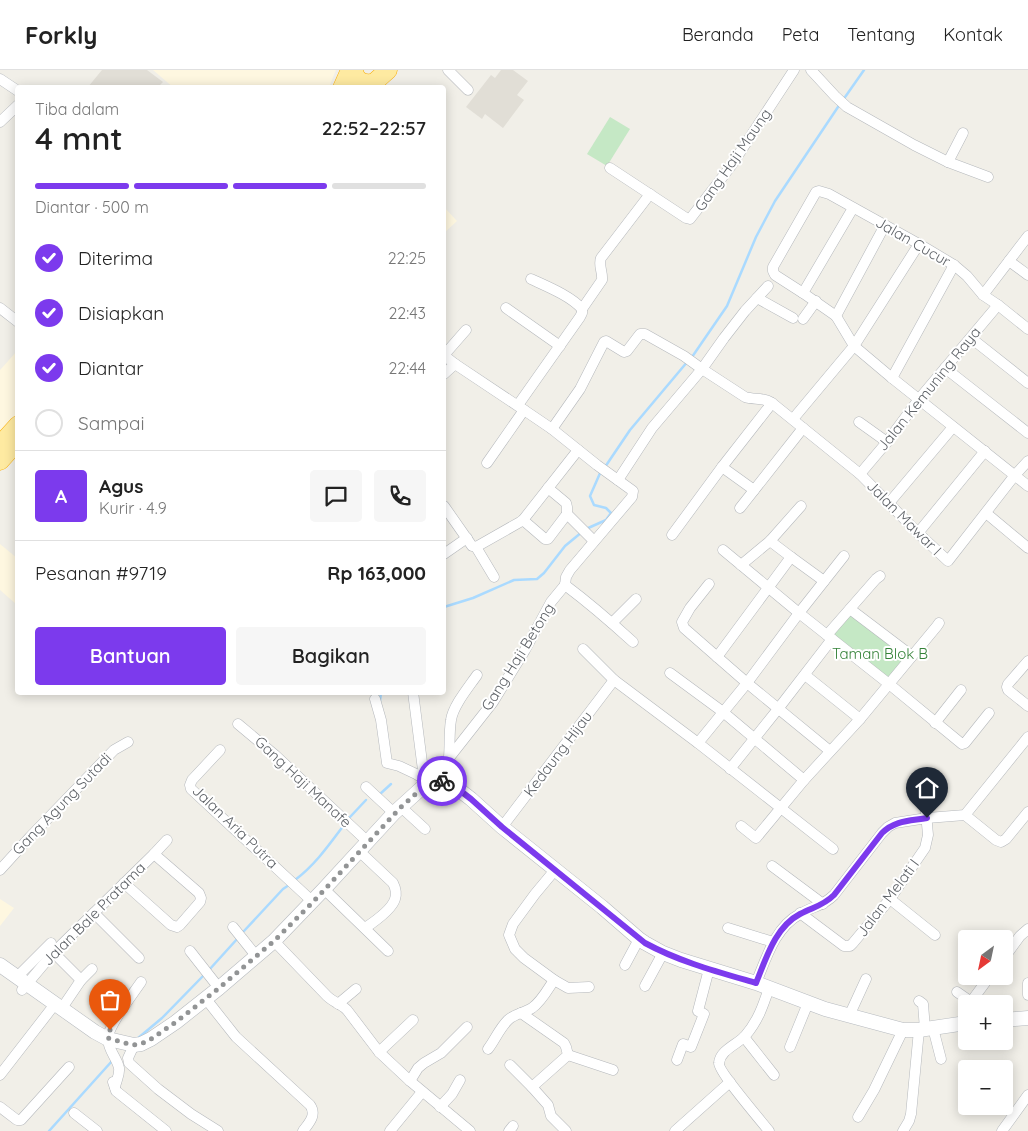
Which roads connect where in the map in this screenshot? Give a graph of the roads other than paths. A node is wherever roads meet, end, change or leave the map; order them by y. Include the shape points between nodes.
1 (350, 70) edge
2 (354, 70) edge
3 (388, 70) edge
4 (448, 70) edge
5 (794, 70) edge
6 (811, 70) edge
7 (0, 79) edge
8 (343, 85) edge
9 (370, 85) edge
10 (15, 89) edge
11 (468, 90) dead end
12 (15, 108) edge
13 (0, 122) edge
14 (963, 132) dead end
15 (948, 162) junction
16 (610, 168) dead end
17 (988, 177) dead end
18 (650, 194) junction
19 (853, 208) junction
20 (885, 225) junction
21 (1028, 236) edge
22 (919, 244) junction
23 (1009, 261) junction
24 (954, 265) junction
25 (1028, 275) edge
26 (531, 279) dead end
27 (768, 286) dead end
28 (803, 292) junction
29 (983, 295) junction
30 (756, 298) junction
31 (816, 302) junction
32 (998, 304) junction
33 (0, 308) edge
34 (506, 308) dead end
35 (582, 309) junction
36 (836, 316) junction
37 (15, 320) edge
38 (1028, 329) edge
39 (466, 330) dead end
40 (971, 338) junction
41 (560, 346) junction
42 (854, 346) junction
43 (446, 353) edge
44 (446, 357) edge
45 (455, 364) junction
46 (698, 366) junction
47 (945, 368) junction
48 (446, 372) edge
49 (892, 378) junction
50 (1028, 383) edge
51 (920, 399) junction
52 (772, 402) junction
53 (521, 408) junction
54 (791, 418) junction
55 (859, 422) dead end
56 (953, 426) junction
57 (15, 428) edge
58 (803, 428) junction
59 (552, 429) junction
60 (1028, 433) edge
61 (886, 442) junction
62 (15, 444) edge
63 (0, 445) edge
64 (578, 450) junction
65 (985, 451) junction
66 (0, 461) edge
67 (1028, 461) edge
68 (487, 463) dead end
69 (722, 467) junction
70 (860, 474) junction
71 (1015, 475) junction
72 (618, 480) junction
73 (1028, 486) edge
74 (548, 488) junction
75 (754, 490) junction
76 (889, 503) junction
77 (801, 506) dead end
78 (740, 508) dead end
79 (446, 509) edge
80 (986, 513) junction
81 (567, 514) junction
82 (523, 520) junction
83 (918, 533) junction
84 (672, 536) dead end
85 (467, 538) junction
86 (594, 541) junction
87 (770, 541) junction
88 (476, 547) junction
89 (1028, 548) edge
90 (723, 550) dead end
91 (446, 553) edge
92 (844, 556) dead end
93 (791, 558) junction
94 (741, 565) junction
95 (880, 576) dead end
96 (494, 577) dead end
97 (824, 581) junction
98 (709, 584) dead end
99 (565, 585) junction
100 (769, 588) junction
101 (636, 599) dead end
102 (850, 609) junction
103 (799, 613) junction
104 (612, 623) junction
105 (938, 623) dead end
106 (829, 637) junction
107 (633, 642) dead end
108 (583, 649) dead end
109 (912, 656) junction
110 (717, 657) junction
111 (1028, 661) edge
112 (670, 673) dead end
113 (477, 675) dead end
114 (805, 675) junction
115 (614, 680) junction
116 (747, 683) junction
117 (889, 684) junction
118 (961, 690) dead end
119 (414, 695) edge
120 (375, 699) dead end
121 (1028, 706) edge
122 (778, 709) junction
123 (722, 712) junction
124 (989, 712) dead end
125 (860, 719) junction
126 (935, 723) junction
127 (238, 724) dead end
128 (1028, 737) edge
129 (754, 739) junction
130 (128, 742) dead end
131 (698, 743) junction
132 (220, 750) dead end
133 (830, 751) junction
134 (449, 758) junction
135 (730, 769) junction
136 (431, 780) junction
137 (804, 780) junction
138 (923, 780) dead end
139 (366, 787) dead end
140 (781, 808) junction
141 (398, 810) junction
142 (1028, 812) edge
143 (965, 815) junction
144 (927, 818) junction
145 (741, 826) dead end
146 (502, 827) junction
147 (425, 829) dead end
148 (167, 840) dead end
149 (364, 846) junction
150 (832, 849) dead end
151 (154, 854) junction
152 (772, 866) dead end
153 (0, 870) edge
154 (555, 870) junction
155 (124, 883) junction
156 (324, 890) junction
157 (890, 899) junction
158 (313, 902) junction
159 (823, 904) junction
160 (94, 913) junction
161 (800, 913) junction
162 (233, 927) dead end
163 (365, 928) junction
164 (728, 928) dead end
165 (1028, 929) edge
166 (935, 935) dead end
167 (274, 941) junction
168 (773, 942) junction
169 (51, 943) dead end
170 (1013, 946) edge
171 (652, 947) junction
172 (190, 951) dead end
173 (388, 951) dead end
174 (256, 956) junction
175 (59, 958) dead end
176 (139, 958) dead end
177 (0, 965) edge
178 (624, 965) dead end
179 (92, 969) dead end
180 (709, 969) junction
181 (0, 975) edge
182 (866, 979) dead end
183 (81, 980) junction
184 (554, 980) junction
185 (141, 982) dead end
186 (1028, 983) edge
187 (22, 984) junction
188 (762, 985) junction
189 (645, 986) dead end
190 (589, 987) dead end
191 (219, 988) junction
192 (356, 989) dead end
193 (957, 992) dead end
194 (961, 995) edge
195 (1028, 995) edge
196 (206, 999) junction
197 (919, 1001) dead end
198 (808, 1003) junction
199 (338, 1004) junction
200 (56, 1008) junction
201 (522, 1013) junction
202 (850, 1016) junction
203 (1028, 1018) edge
204 (1013, 1019) edge
205 (412, 1020) dead end
206 (958, 1023) edge
207 (467, 1027) dead end
208 (926, 1029) junction
209 (904, 1030) junction
210 (744, 1037) junction
211 (108, 1038) junction
212 (131, 1045) junction
213 (790, 1047) dead end
214 (488, 1049) dead end
215 (379, 1052) junction
216 (568, 1055) junction
217 (941, 1059) dead end
218 (677, 1060) dead end
219 (510, 1065) dead end
220 (69, 1067) dead end
221 (613, 1070) dead end
222 (0, 1075) edge
223 (774, 1075) dead end
224 (460, 1080) dead end
225 (410, 1082) junction
226 (730, 1082) junction
227 (532, 1087) junction
228 (422, 1092) junction
229 (1028, 1095) edge
230 (0, 1107) edge
231 (440, 1107) junction
232 (74, 1113) dead end
233 (858, 1117) dead end
234 (681, 1129) edge
235 (96, 1131) edge
236 (166, 1131) edge
237 (218, 1131) edge
238 (302, 1131) edge
239 (390, 1131) edge
240 (470, 1131) edge
241 (566, 1131) edge
242 (769, 1131) edge
243 (903, 1131) edge
244 (1002, 1131) edge

1 - 8 highway
2 - 9 highway via 356,78
3 - 9 highway
4 - 11 street
5 - 18 street, Gang Haji Maung via 731,166 692,218 686,218
6 - 15 street via 847,107
7 - 10 street
12 - 13 street
14 - 15 street
15 - 17 street
16 - 18 street, Gang Haji Maung
18 - 35 street via 601,258 602,280
19 - 20 street, Jalan Cucur
19 - 28 street
19 - 28 street, Jalan Cucur via 829,194 816,192 773,267 776,275
20 - 22 street, Jalan Cucur
20 - 36 street
21 - 23 street
22 - 24 street, Jalan Cucur
22 - 42 street
23 - 25 street
23 - 29 street
24 - 29 street, Jalan Cucur
24 - 49 street
26 - 35 street via 553,289
27 - 30 street
28 - 31 street
29 - 32 street, Jalan Cucur
30 - 31 street via 798,318
30 - 46 street
31 - 36 street
32 - 38 street, Jalan Cucur
32 - 40 street, Jalan Kemuning Raya
33 - 37 street
34 - 41 street
35 - 41 street
36 - 42 street
39 - 43 street
40 - 47 street, Jalan Kemuning Raya
40 - 50 street
41 - 53 street
42 - 49 street
42 - 54 street
44 - 45 street
45 - 48 street
45 - 53 street
46 - 52 street via 745,397
46 - 59 street via 642,333 624,352 606,341
46 - 72 street
47 - 51 street, Jalan Kemuning Raya
47 - 60 street
49 - 51 street
51 - 56 street
51 - 61 street, Jalan Kemuning Raya
52 - 54 street, Jalan Mawar I
52 - 69 street
53 - 59 street
53 - 68 street
54 - 58 street, Jalan Mawar I
55 - 61 street
56 - 65 street
56 - 76 street
57 - 63 highway
58 - 70 street, Jalan Mawar I
58 - 75 street
59 - 64 street
61 - 70 street, Jalan Kemuning Raya
62 - 66 highway
64 - 72 street
64 - 74 street
65 - 71 street
65 - 83 street
67 - 71 street
69 - 75 street
69 - 84 street
70 - 76 street, Jalan Mawar I
71 - 73 street
71 - 80 street
72 - 86 street, Gang Haji Betong via 634,491 633,495
74 - 81 street via 567,505
74 - 82 street
75 - 78 street
76 - 83 street, Jalan Mawar I
77 - 87 street
79 - 85 street
80 - 83 street, Jalan Mawar I via 948,561
80 - 89 street
81 - 82 street via 548,539
81 - 86 street
82 - 88 street
85 - 88 street
85 - 91 street
86 - 99 street, Gang Haji Betong via 566,577
87 - 93 street
87 - 94 street
88 - 96 street
90 - 94 street
92 - 97 street
93 - 97 street
93 - 100 street
94 - 100 street
95 - 102 street
97 - 103 street
98 - 110 street via 682,622 684,628
99 - 104 street
99 - 134 street, Gang Haji Betong via 551,602 492,702
100 - 103 street
100 - 110 street
101 - 104 street
102 - 106 street
102 - 109 street
103 - 106 street
103 - 116 street
104 - 107 street
105 - 109 street
106 - 114 street
106 - 117 street
108 - 115 street
109 - 117 street
110 - 116 street
111 - 121 street via 1007,687
112 - 123 street
113 - 134 street via 453,714
114 - 122 street
114 - 125 street
115 - 131 street
115 - 146 street, Kedaung Hijau
116 - 122 street
116 - 123 street
117 - 125 street
117 - 126 street
118 - 126 street
119 - 136 street
120 - 136 street via 387,763
122 - 129 street
122 - 133 street
123 - 129 street
123 - 131 street
124 - 126 street via 964,744
125 - 133 street
127 - 149 street, Gang Haji Manafe via 318,796
128 - 143 street
129 - 135 street
129 - 137 street
130 - 153 street, Gang Agung Sutadi via 114,750
131 - 135 street
132 - 158 street, Jalan Aria Putra via 192,780 192,789
133 - 137 street
134 - 136 street, Gang Haji Betong
135 - 140 street
136 - 141 main road
136 - 146 main road via 458,789
137 - 140 street
138 - 144 street, Jalan Melati I
139 - 141 street
140 - 145 street via 756,838
140 - 150 street
141 - 147 street
141 - 149 main road
142 - 143 street via 1001,842
143 - 144 street
144 - 157 street, Jalan Melati I via 925,848
144 - 159 street via 888,827 834,895
146 - 154 main road
148 - 151 street, Jalan Bale Pratama
149 - 156 main road
149 - 163 street, Gang Haji Manafe via 396,888 396,898 391,906
151 - 155 street, Jalan Bale Pratama
151 - 155 street via 201,898 180,925 171,925
152 - 159 street
154 - 171 main road
154 - 184 street via 513,924 509,935 524,958
155 - 160 street, Jalan Bale Pratama
156 - 158 main road
156 - 163 street
157 - 161 street, Jalan Melati I via 850,946 844,946
157 - 166 street
158 - 167 main road
159 - 161 street
160 - 176 street
160 - 187 street, Jalan Bale Pratama
161 - 168 street
162 - 174 street
163 - 173 street
164 - 168 street
165 - 170 street
167 - 174 main road
167 - 199 street via 326,996
168 - 188 street
169 - 187 street
171 - 178 street
171 - 180 main road
171 - 189 street
172 - 191 street
174 - 191 main road
175 - 183 street
177 - 187 main road
179 - 183 street
180 - 188 main road
180 - 218 street via 698,1011 704,1014 691,1047 683,1044
181 - 187 main road
182 - 202 street
183 - 200 street
184 - 190 street via 568,988
184 - 201 street via 536,1005
185 - 211 street via 113,1024
186 - 195 street
187 - 200 main road
188 - 198 main road
188 - 210 street via 759,1016
191 - 196 main road
192 - 199 street
193 - 194 street
196 - 212 main road via 151,1039
196 - 238 street via 236,1037 313,1108 313,1114
197 - 208 street via 923,1004
198 - 202 main road
198 - 213 street
199 - 215 street via 347,1010
200 - 211 main road via 74,1028
200 - 222 street
201 - 214 street via 509,1018
201 - 216 street via 564,1043
202 - 209 main road
203 - 204 main road
205 - 215 street
206 - 208 main road
207 - 225 street via 441,1053 418,1068
208 - 209 main road
208 - 217 street
208 - 243 street via 911,1114
209 - 233 street
210 - 223 street
210 - 226 street via 720,1059 720,1067
211 - 212 main road
211 - 236 street via 118,1066 116,1091
212 - 237 street via 129,1063 158,1089
215 - 225 street
216 - 221 street
216 - 227 street
219 - 227 street
220 - 230 street via 21,1120
224 - 231 street
225 - 228 street
226 - 234 street
226 - 242 street
227 - 241 street via 548,1105 551,1116
228 - 231 street
228 - 239 street
229 - 244 street
231 - 240 street
232 - 235 street

